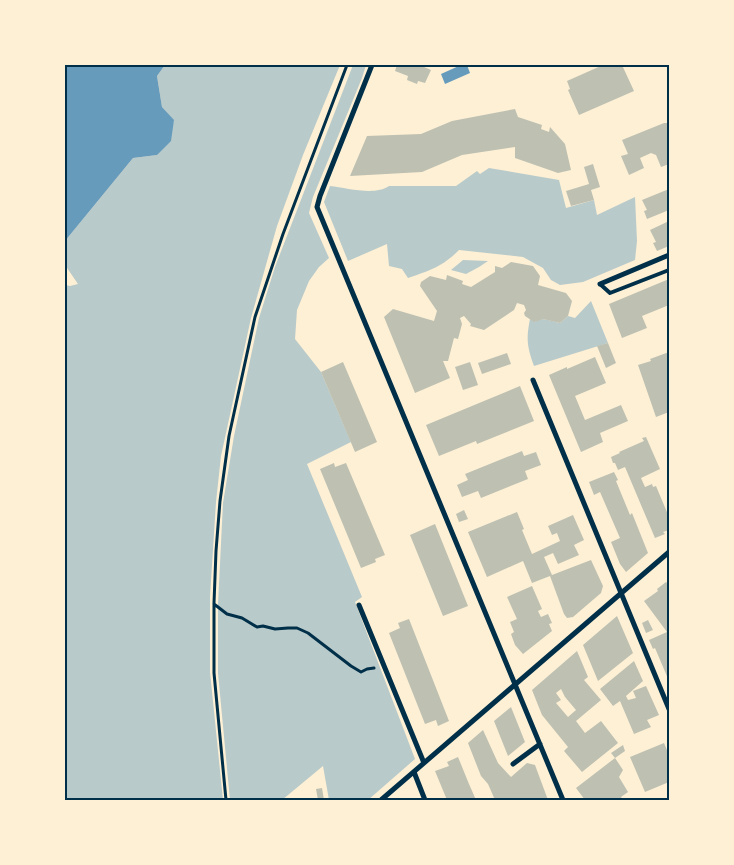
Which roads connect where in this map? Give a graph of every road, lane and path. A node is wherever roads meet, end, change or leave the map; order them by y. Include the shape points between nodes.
1 (347, 65) edge
2 (372, 65) edge
3 (669, 255) edge
4 (669, 270) edge
5 (600, 284) joint
6 (533, 380) dead end
7 (669, 552) edge
8 (622, 594) junction
9 (214, 603) junction
10 (359, 605) dead end
11 (385, 669) junction
12 (516, 684) junction
13 (669, 709) edge
14 (540, 744) junction
15 (424, 763) junction
16 (513, 764) dead end
17 (414, 772) junction
18 (226, 800) edge
19 (382, 800) edge
20 (425, 800) edge
21 (563, 800) edge

1 - 9 path via 255,317 228,446 220,502
2 - 12 street via 318,207
3 - 5 street
4 - 5 lane via 610,293
6 - 8 street
7 - 8 street
8 - 12 street
8 - 13 street
9 - 11 path via 227,614 257,627 296,628 308,633 361,672
9 - 18 path via 214,673
10 - 11 street
11 - 15 street
12 - 14 street
12 - 15 street
14 - 16 street
14 - 21 street
15 - 17 street
17 - 19 street
17 - 20 street

